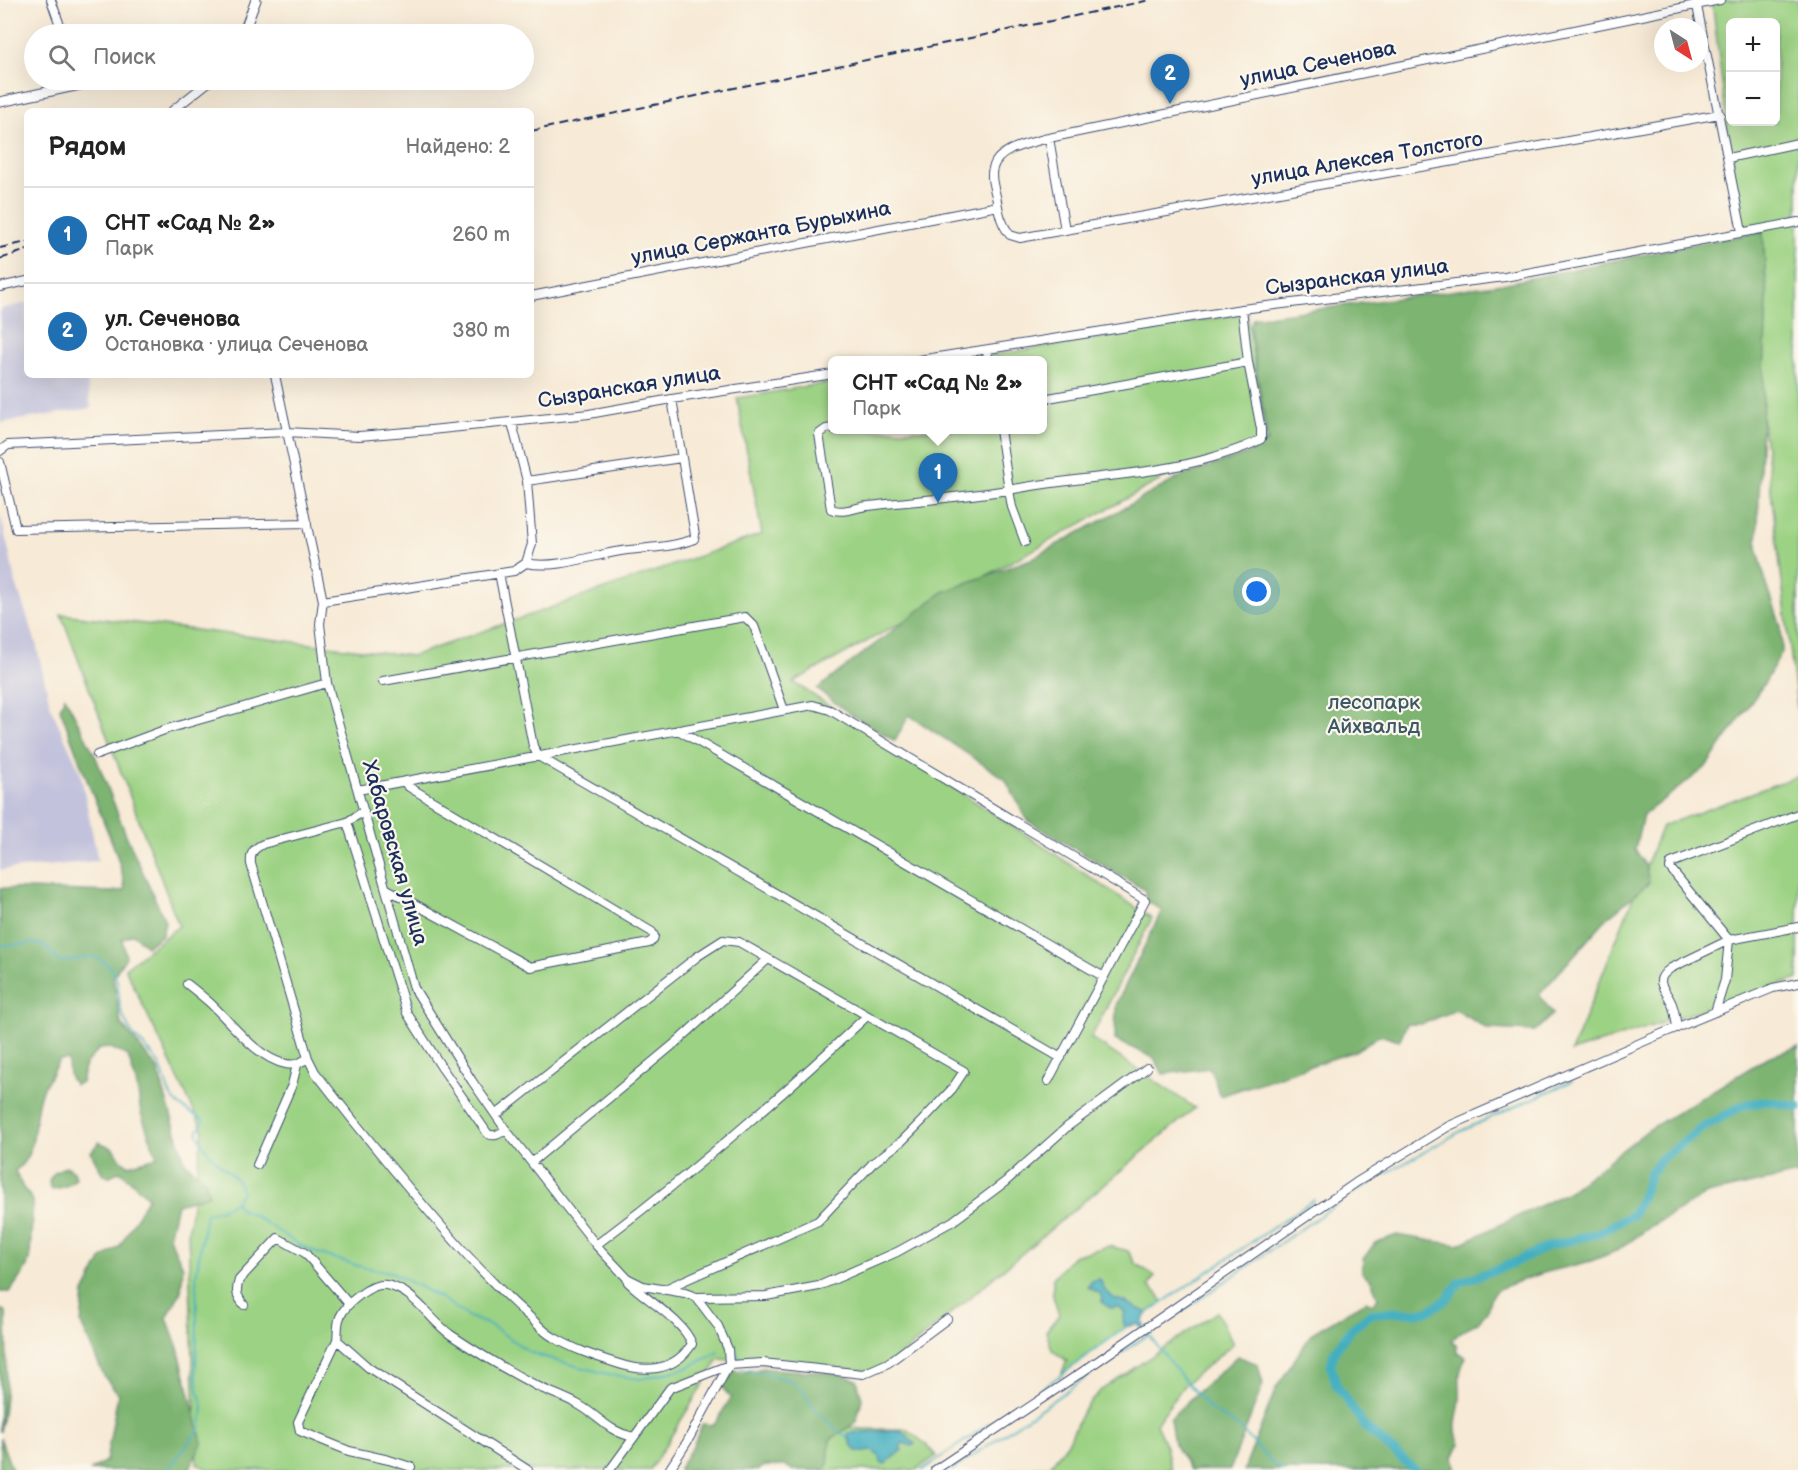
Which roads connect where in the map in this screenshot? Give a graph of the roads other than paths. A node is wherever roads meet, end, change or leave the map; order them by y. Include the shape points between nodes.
1 (51, 0) edge
2 (256, 0) edge
3 (1715, 0) edge
4 (1720, 0) edge
5 (1697, 2) edge
6 (59, 24) edge
7 (247, 24) edge
8 (45, 90) edge
9 (198, 90) edge
10 (0, 102) edge
11 (176, 108) edge
12 (1720, 114) junction
13 (1049, 138) junction
14 (1798, 143) edge
15 (1728, 158) junction
16 (998, 206) junction
17 (1798, 223) edge
18 (1065, 230) junction
19 (1742, 232) junction
20 (1020, 238) joint
21 (24, 282) edge
22 (0, 286) edge
23 (534, 295) edge
24 (1242, 309) junction
25 (987, 350) junction
26 (946, 356) edge
27 (988, 356) edge
28 (1248, 362) junction
29 (828, 375) edge
30 (276, 378) edge
31 (1047, 398) edge
32 (672, 399) junction
33 (512, 423) junction
34 (828, 429) edge
35 (287, 432) junction
36 (1001, 434) edge
37 (0, 451) edge
38 (681, 458) junction
39 (0, 462) edge
40 (527, 481) junction
41 (1009, 490) junction
42 (307, 524) junction
43 (1025, 542) dead end
44 (526, 562) junction
45 (499, 573) junction
46 (323, 601) junction
47 (517, 657) junction
48 (383, 681) dead end
49 (327, 683) junction
50 (784, 710) junction
51 (678, 730) junction
52 (97, 754) dead end
53 (538, 756) junction
54 (404, 782) junction
55 (358, 790) junction
56 (364, 811) junction
57 (1798, 814) edge
58 (347, 822) junction
59 (387, 889) junction
60 (1798, 927) edge
61 (1729, 940) junction
62 (768, 959) junction
63 (1104, 977) junction
64 (1798, 983) edge
65 (187, 984) dead end
66 (1715, 1012) junction
67 (867, 1016) junction
68 (1677, 1028) junction
69 (308, 1058) junction
70 (1060, 1058) junction
71 (297, 1065) junction
72 (1147, 1068) dead end
73 (1048, 1081) dead end
74 (496, 1115) junction
75 (506, 1130) junction
76 (532, 1162) junction
77 (257, 1166) dead end
78 (596, 1245) junction
79 (627, 1278) junction
80 (663, 1290) junction
81 (696, 1297) junction
82 (349, 1304) junction
83 (244, 1305) dead end
84 (947, 1319) dead end
85 (337, 1340) junction
86 (729, 1365) junction
87 (633, 1437) junction
88 (411, 1467) dead end
89 (528, 1470) edge
90 (610, 1470) edge
91 (669, 1470) edge
92 (935, 1470) edge

1 - 6 street
2 - 7 street
3 - 4 street, улица Сеченова
3 - 5 street, улица Сеченова
5 - 12 street
5 - 13 street, улица Сеченова
8 - 10 street
9 - 11 street
12 - 15 street
12 - 18 street, улица Алексея Толстого
13 - 16 street, улица Сеченова via 1017,146 999,157 993,167
13 - 18 street
14 - 15 street
15 - 19 street
16 - 20 street, улица Сеченова via 1001,223 1010,235
16 - 23 street, улица Сержанта Бурыхина
17 - 19 street, Сызранская улица
18 - 20 street, улица Алексея Толстого
19 - 24 street, Сызранская улица via 1505,277
21 - 22 street
24 - 25 street, Сызранская улица
24 - 28 street
25 - 26 street, Сызранская улица
25 - 27 street
28 - 31 street
28 - 41 street via 1261,439 1246,448 1158,470
29 - 32 street, Сызранская улица
30 - 35 street, Хабаровская улица
32 - 33 street, Сызранская улица
32 - 38 street
33 - 35 street, Сызранская улица via 359,435
33 - 40 street
34 - 41 street via 819,434 829,504 835,511
35 - 37 street, Сызранская улица via 8,446
35 - 42 street, Хабаровская улица
36 - 41 street
38 - 40 street
38 - 44 street via 694,539 577,560 536,565
39 - 42 street via 16,529
40 - 44 street via 532,544
41 - 43 street
42 - 46 street, Хабаровская улица
44 - 45 street via 514,571
45 - 46 street
45 - 47 street
46 - 49 street, Хабаровская улица via 320,624
47 - 48 street
47 - 50 street via 745,617 754,626
47 - 53 street
49 - 52 street via 167,729
49 - 55 street, Хабаровская улица
50 - 51 street
50 - 63 street via 813,705 830,710 1145,900
51 - 53 street
51 - 63 street
53 - 54 street
53 - 70 street
54 - 55 street
54 - 59 street via 654,936 649,943 530,967
55 - 56 street, Хабаровская улица
56 - 58 street
56 - 59 street, Хабаровская улица
57 - 61 street via 1671,863 1670,868
58 - 69 street via 263,844 250,855
58 - 75 street via 407,1013 488,1134
59 - 74 street, Хабаровская улица via 414,988
60 - 61 street
61 - 66 street via 1725,980
61 - 68 street via 1665,972 1662,987 1674,1007
62 - 67 street
62 - 74 street via 739,942 723,940
62 - 76 street via 680,1039
63 - 70 street
64 - 66 street via 1773,988
65 - 71 street via 263,1053 284,1064
66 - 68 street
67 - 78 street via 737,1133
67 - 80 street via 964,1071 952,1089 818,1221
68 - 92 street via 1449,1126 1357,1182
69 - 71 street
69 - 79 street, Хабаровская улица via 315,1072 420,1201 502,1294 550,1336 580,1352 628,1367 648,1370 669,1365 686,1354 692,1344 690,1337 635,1290
70 - 73 street
71 - 77 street
72 - 81 street via 1067,1127 953,1221 897,1252 819,1286 766,1296
74 - 75 street, Хабаровская улица
75 - 76 street, Хабаровская улица
76 - 78 street, Хабаровская улица
78 - 79 street, Хабаровская улица
79 - 80 street
80 - 81 street
81 - 86 street via 718,1326 728,1349
82 - 83 street via 306,1252 278,1238 239,1281 237,1296
82 - 85 street via 339,1318
82 - 87 street via 373,1287 397,1287 448,1333 538,1387 582,1406 618,1434
84 - 86 street via 888,1364 863,1374 763,1363
85 - 88 street via 298,1422 300,1431 348,1451
85 - 89 street via 369,1368
86 - 87 street via 669,1388
86 - 91 street
87 - 90 street

